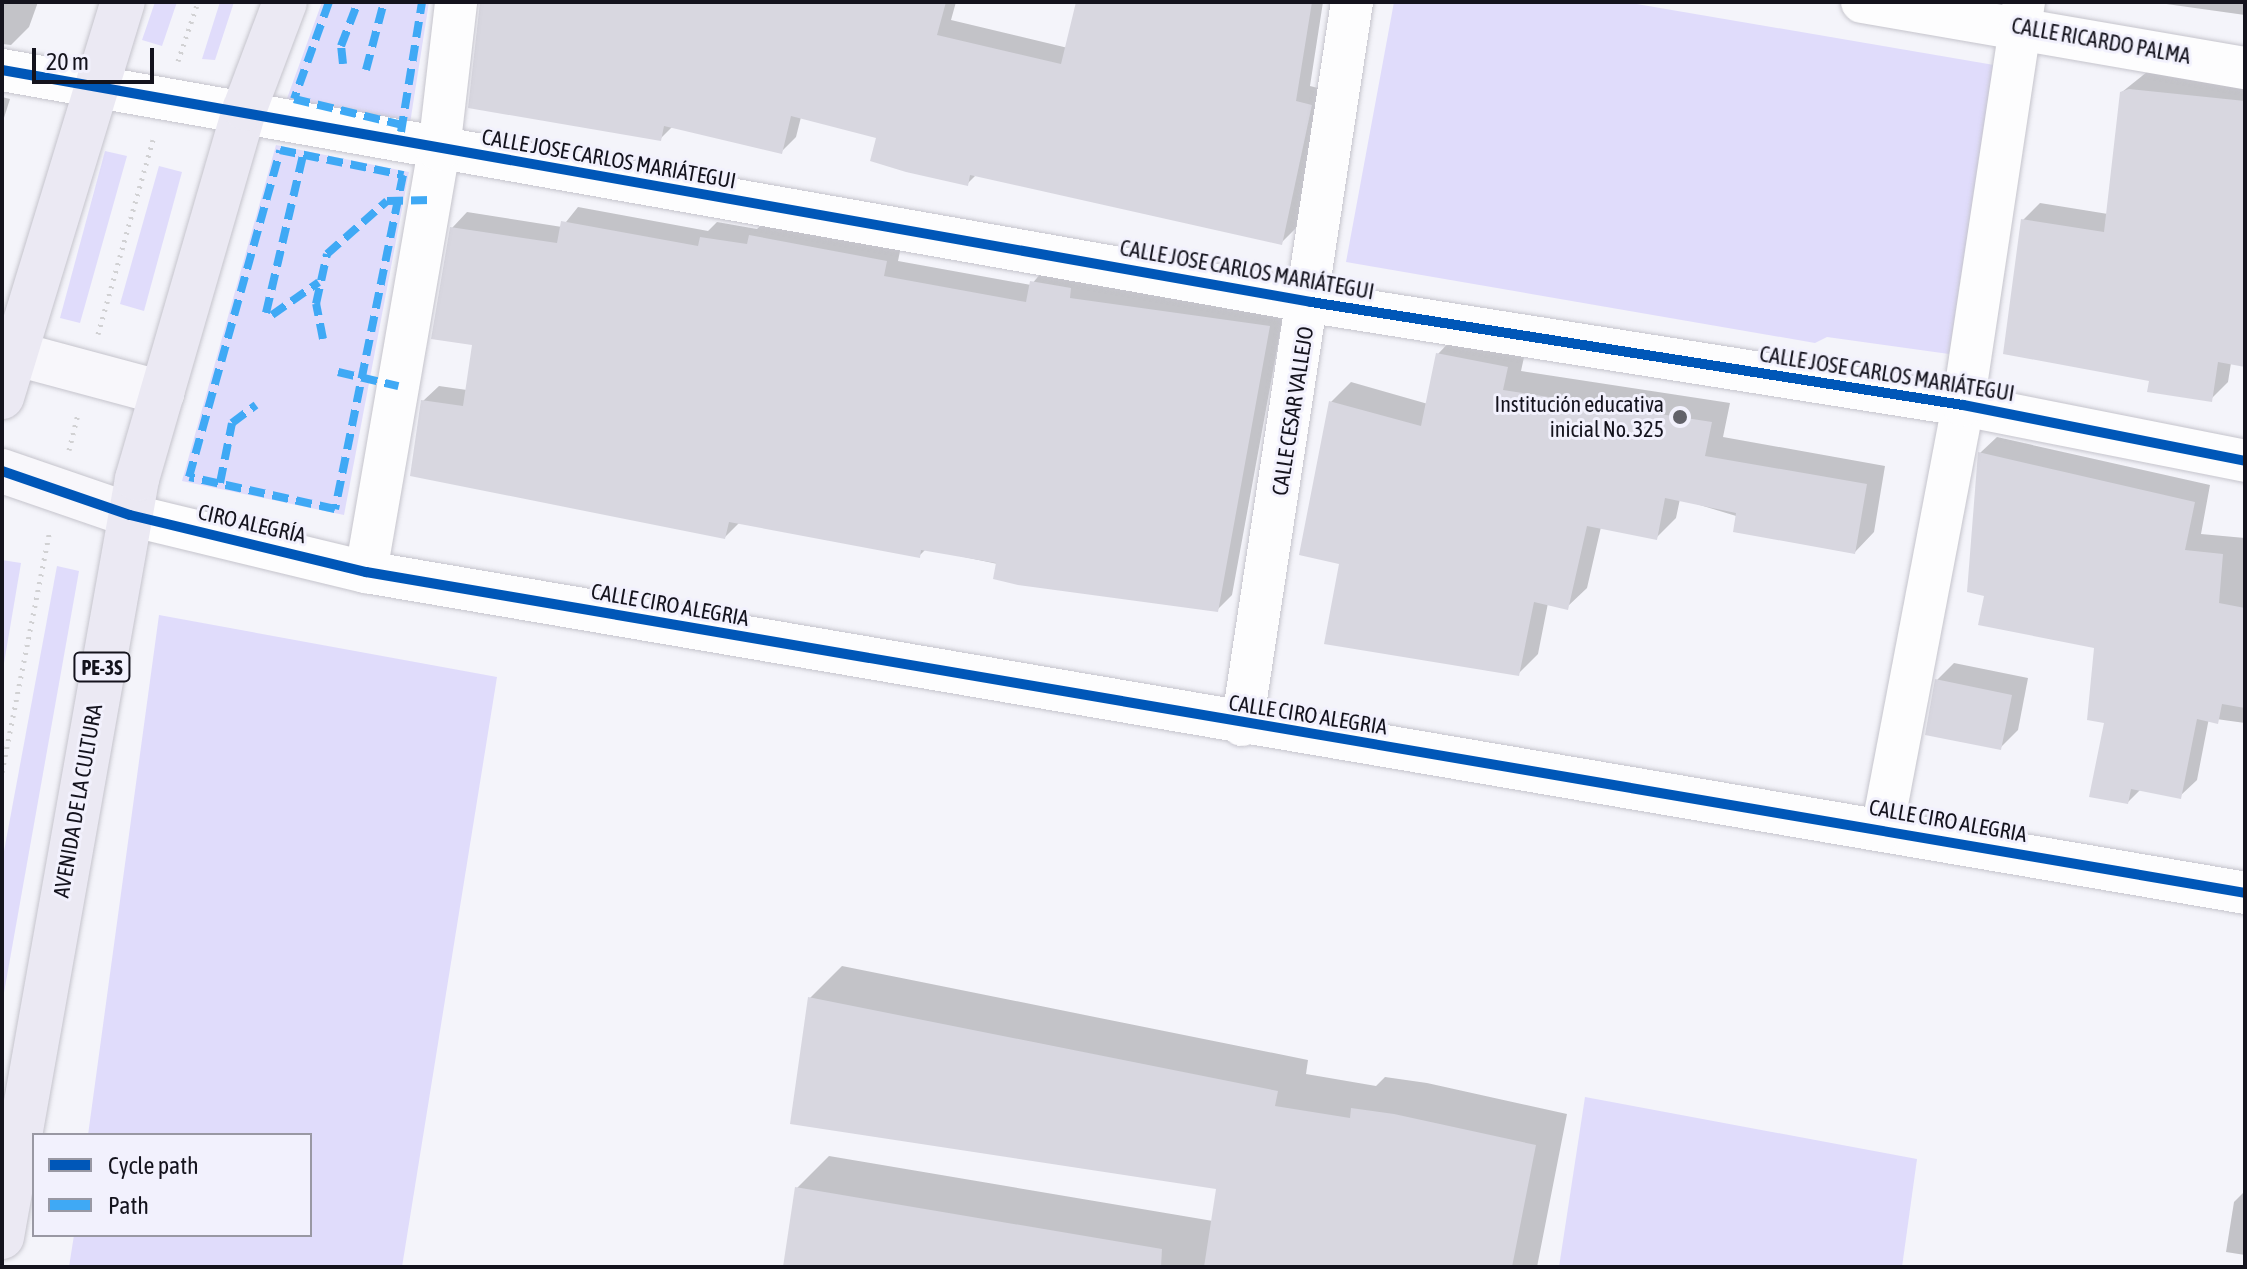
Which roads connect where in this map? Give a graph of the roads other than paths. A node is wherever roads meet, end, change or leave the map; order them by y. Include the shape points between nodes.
1 (123, 2) edge
2 (285, 2) edge
3 (456, 2) edge
4 (1352, 2) edge
5 (1862, 2) edge
6 (2022, 14) edge
7 (2245, 68) edge
8 (2, 70) edge
9 (98, 87) junction
10 (245, 108) junction
11 (439, 150) junction
12 (1311, 302) junction
13 (8, 350) edge
14 (162, 393) junction
15 (2, 397) edge
16 (1963, 405) junction
17 (2245, 461) edge
18 (2, 471) edge
19 (130, 515) junction
20 (366, 572) junction
21 (1242, 725) junction
22 (1882, 830) junction
23 (2245, 893) edge
24 (2, 1237) edge

1 - 9 highway
2 - 10 highway, AVENIDA DE LA CULTURA / PE-3S
3 - 11 street
4 - 12 street, CALLE CESAR VALLEJO
5 - 6 street, CALLE RICARDO PALMA
6 - 7 street, CALLE RICARDO PALMA
6 - 16 street
8 - 9 street, CALLE JOSE CARLOS MARIÁTEGUI
9 - 10 street, CALLE JOSE CARLOS MARIÁTEGUI
9 - 13 highway
10 - 11 street, CALLE JOSE CARLOS MARIÁTEGUI
10 - 14 highway, AVENIDA DE LA CULTURA / PE-3S
11 - 12 street, CALLE JOSE CARLOS MARIÁTEGUI
11 - 20 street
12 - 16 street, CALLE JOSE CARLOS MARIÁTEGUI
12 - 21 street, CALLE CESAR VALLEJO
13 - 14 street
13 - 15 highway
14 - 19 highway, AVENIDA DE LA CULTURA / PE-3S
16 - 17 street, CALLE JOSE CARLOS MARIÁTEGUI
16 - 22 street
18 - 19 street
19 - 20 street, CIRO ALEGRÍA
19 - 24 highway, AVENIDA DE LA CULTURA / PE-3S
20 - 21 street, CALLE CIRO ALEGRIA
21 - 22 street, CALLE CIRO ALEGRIA
22 - 23 street, CALLE CIRO ALEGRIA

